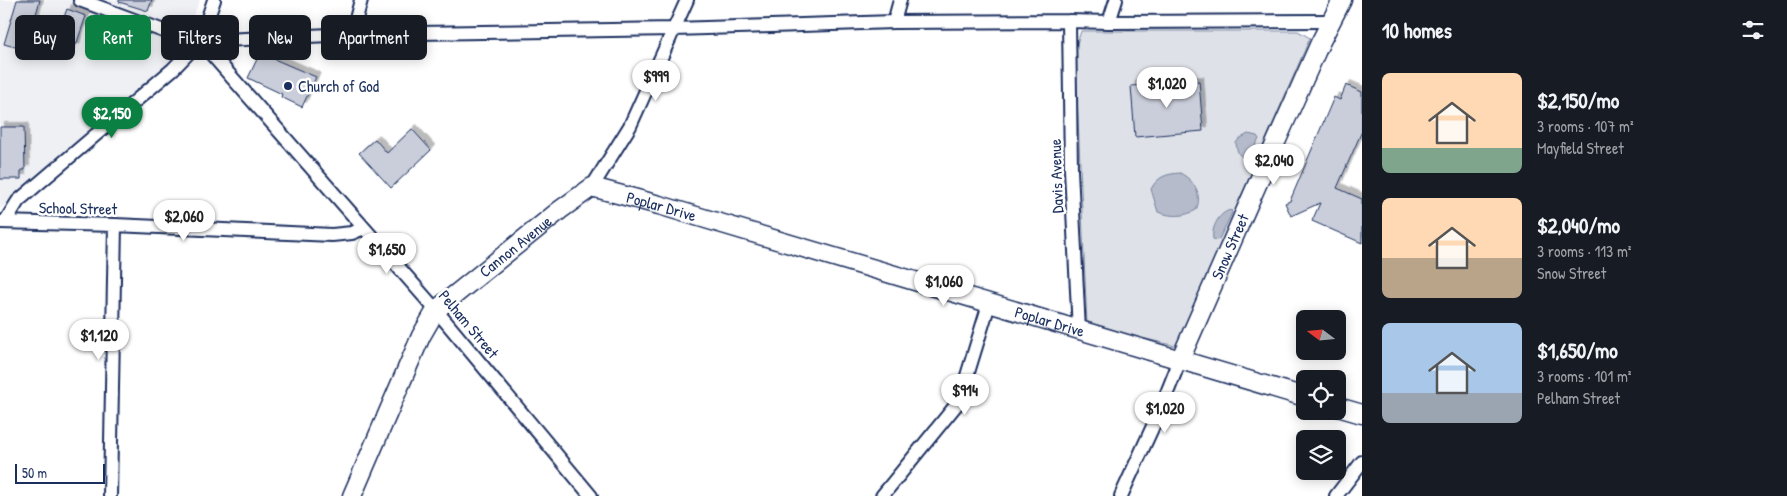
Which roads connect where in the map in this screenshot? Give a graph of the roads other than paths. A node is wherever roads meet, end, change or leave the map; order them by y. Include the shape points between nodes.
1 (80, 0) edge
2 (214, 0) edge
3 (362, 0) edge
4 (687, 0) edge
5 (900, 0) edge
6 (1116, 0) edge
7 (1342, 0) edge
8 (209, 15) edge
9 (358, 15) edge
10 (1069, 20) junction
11 (1331, 21) junction
12 (894, 22) junction
13 (1110, 22) junction
14 (674, 29) junction
15 (161, 30) edge
16 (427, 33) edge
17 (321, 35) edge
18 (239, 39) edge
19 (182, 60) edge
20 (217, 60) edge
21 (592, 187) junction
22 (3, 222) edge
23 (115, 225) junction
24 (364, 228) junction
25 (990, 304) junction
26 (436, 310) junction
27 (1079, 331) junction
28 (1180, 360) junction
29 (1296, 394) edge
30 (1346, 409) edge
31 (1362, 414) edge
32 (1362, 462) edge
33 (110, 496) edge
34 (352, 496) edge
35 (591, 496) edge
36 (882, 496) edge
37 (1121, 496) edge
38 (1336, 496) edge

1 - 15 street
2 - 8 street
3 - 9 street
4 - 14 street, Cannon Avenue
5 - 12 street
6 - 13 street
7 - 11 street, Snow Street
10 - 12 street
10 - 13 street
10 - 27 street, Davis Avenue via 1071,164
11 - 13 street
11 - 28 street, Snow Street
12 - 14 street
14 - 16 street
14 - 21 street, Cannon Avenue via 630,126
17 - 18 street
19 - 22 street via 18,200
20 - 24 street, Pelham Street
21 - 25 street, Poplar Drive
21 - 26 street, Cannon Avenue
22 - 23 street, School Street
23 - 24 street, School Street via 332,235
23 - 33 street
24 - 26 street, Pelham Street
25 - 27 street, Poplar Drive
25 - 36 street via 957,404
26 - 34 street, Cannon Avenue via 421,336
26 - 35 street, Pelham Street
27 - 28 street, Poplar Drive
28 - 29 street, Poplar Drive
28 - 37 street, Snow Street
30 - 31 street
32 - 38 street

